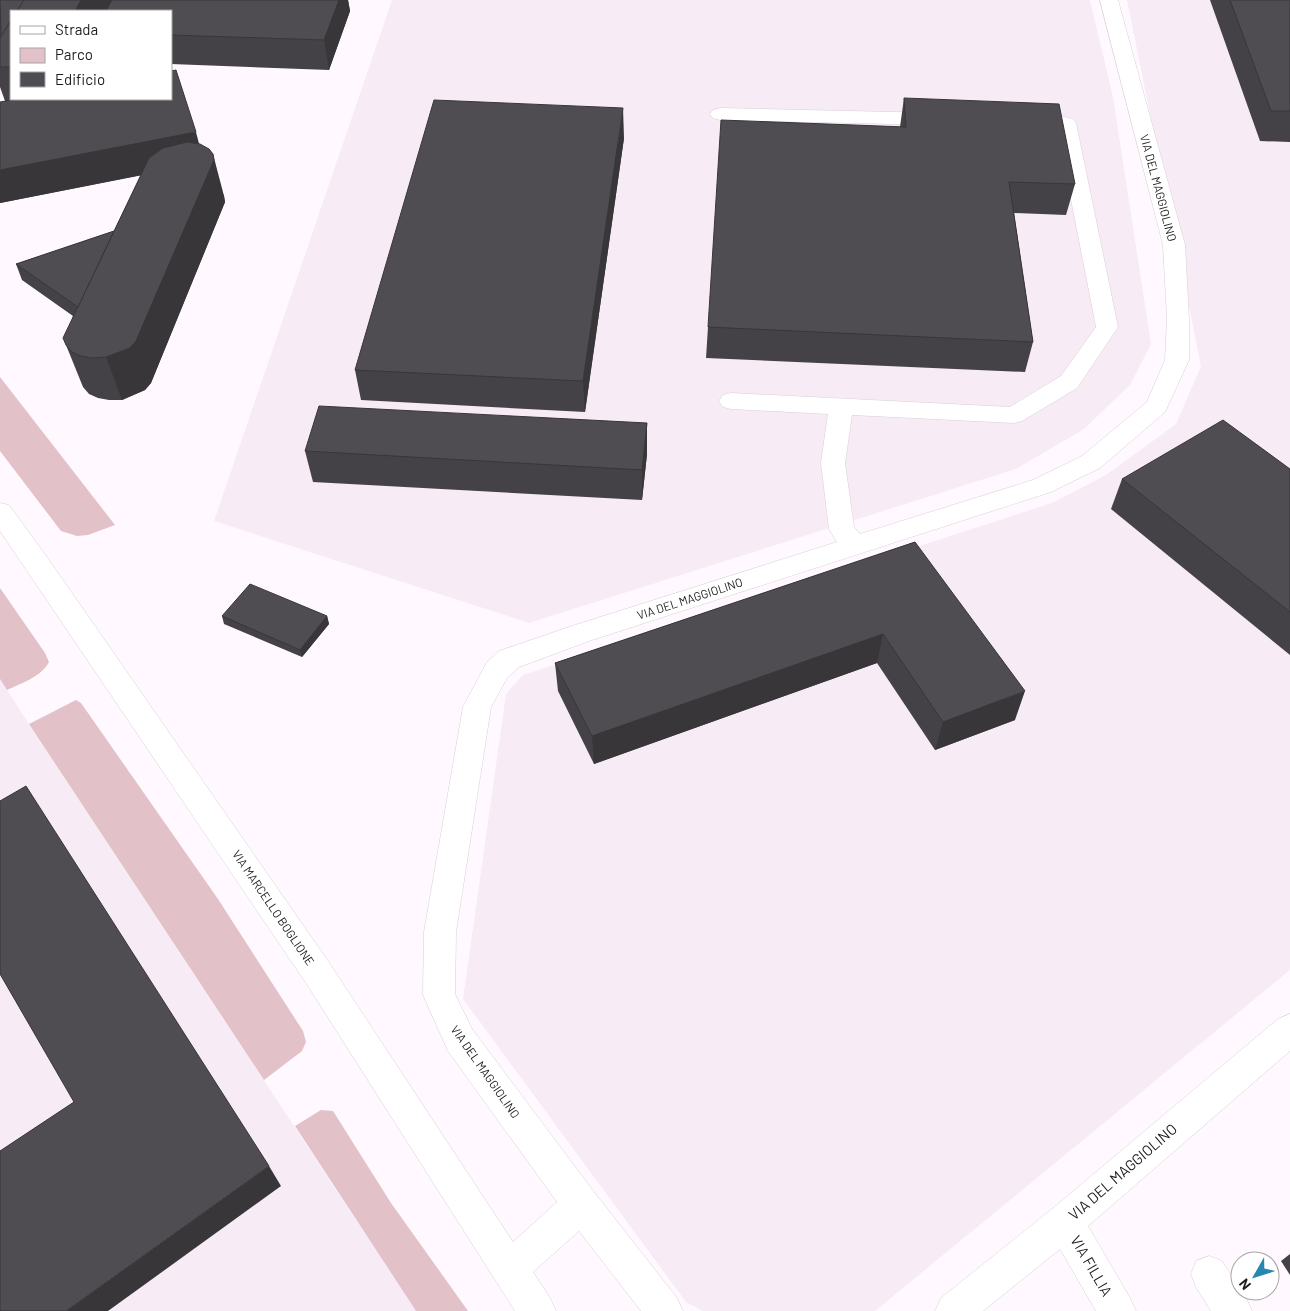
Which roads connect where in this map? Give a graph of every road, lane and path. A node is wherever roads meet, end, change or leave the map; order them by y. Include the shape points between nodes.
1 (1109, 0) edge
2 (720, 114) dead end
3 (953, 120) edge
4 (1001, 121) edge
5 (731, 401) dead end
6 (841, 406) junction
7 (0, 512) edge
8 (855, 546) junction
9 (1290, 1030) edge
10 (581, 1205) junction
11 (1065, 1222) junction
12 (509, 1270) junction
13 (1209, 1274) dead end
14 (537, 1311) edge
15 (664, 1311) edge
16 (954, 1311) edge
17 (1117, 1311) edge
18 (1233, 1311) edge

1 - 8 street, VIA DEL MAGGIOLINO via 1174,245 1177,360 1157,406 1090,462 1042,486
2 - 3 street
4 - 6 street via 1066,123 1107,327 1069,382 1014,415
5 - 6 street
6 - 8 street via 833,463 842,528
7 - 12 street, VIA MARCELLO BOGLIONE via 312,964
8 - 10 street, VIA DEL MAGGIOLINO via 510,659 497,670 477,707 440,932 439,996 460,1040
9 - 11 street, VIA DEL MAGGIOLINO
10 - 12 street
10 - 15 street, VIA DEL MAGGIOLINO
11 - 16 street, VIA DEL MAGGIOLINO
11 - 17 street, VIA FILLIA
12 - 14 street, VIA MARCELLO BOGLIONE
13 - 18 street

